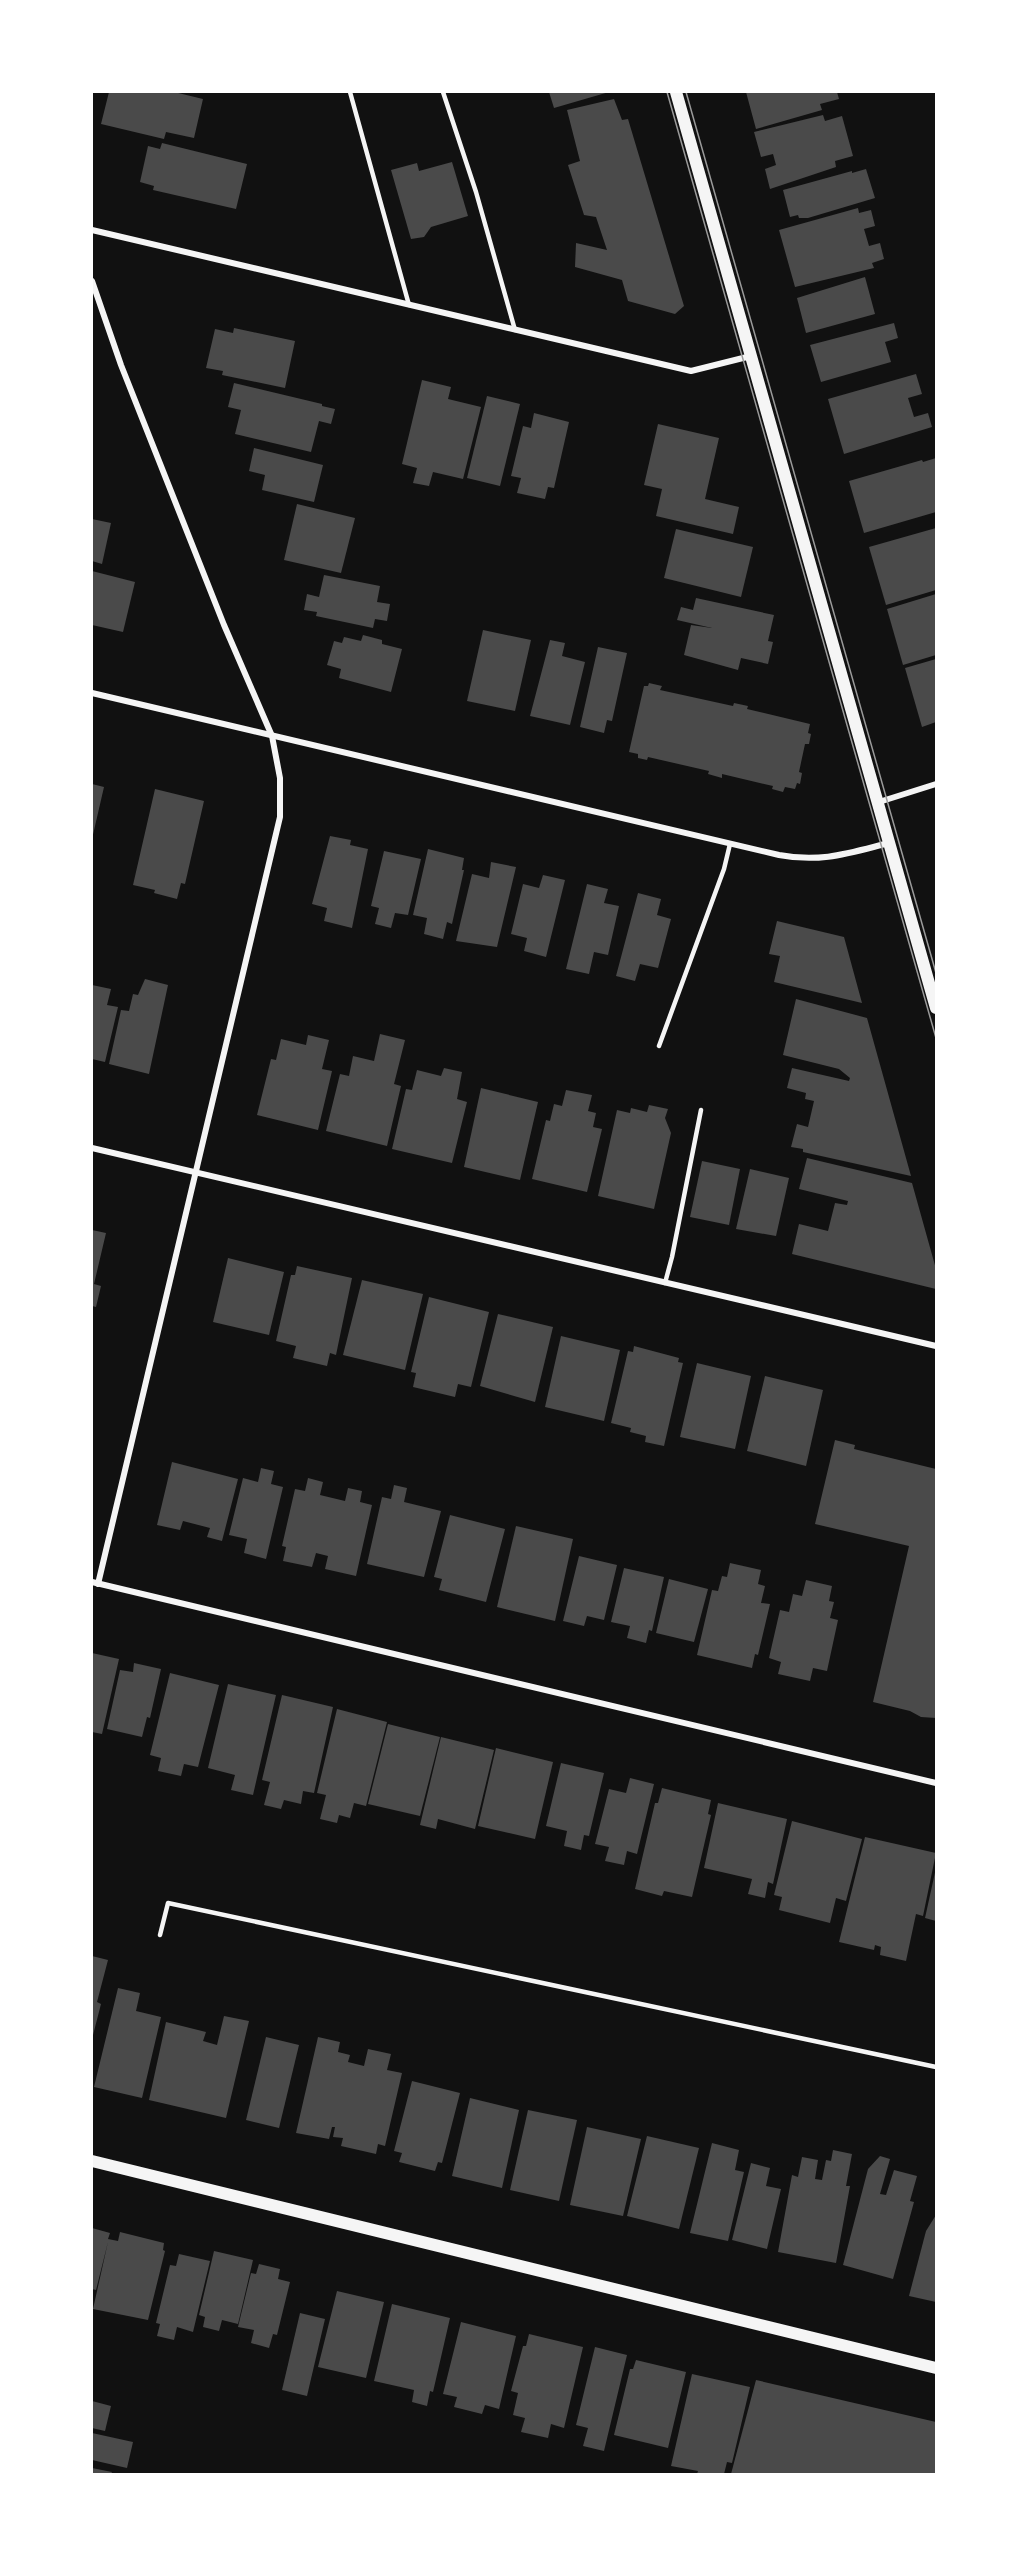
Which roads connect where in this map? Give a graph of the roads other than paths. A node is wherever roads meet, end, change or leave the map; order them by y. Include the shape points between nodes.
1 (350, 92) edge
2 (444, 92) edge
3 (676, 92) edge
4 (92, 230) edge
5 (92, 281) edge
6 (409, 305) junction
7 (515, 330) junction
8 (751, 356) junction
9 (92, 693) edge
10 (272, 736) junction
11 (936, 784) edge
12 (879, 802) junction
13 (890, 843) junction
14 (730, 844) junction
15 (936, 1008) edge
16 (659, 1046) dead end
17 (701, 1110) dead end
18 (92, 1148) edge
19 (195, 1173) junction
20 (665, 1283) junction
21 (936, 1346) edge
22 (95, 1583) edge
23 (936, 1783) edge
24 (160, 1935) dead end
25 (936, 2067) edge
26 (92, 2161) edge
27 (936, 2368) edge

1 - 6 lane
2 - 7 lane
3 - 8 main road
4 - 6 street
5 - 10 street via 121,364
6 - 7 street
7 - 8 street via 691,371
8 - 12 main road
9 - 10 street
10 - 14 street
10 - 19 street via 280,778 280,817
11 - 12 street
12 - 13 main road
13 - 14 street via 811,860
13 - 15 main road
14 - 16 lane
17 - 20 lane
18 - 19 street
19 - 20 street
19 - 22 street
20 - 21 street
22 - 23 street
24 - 25 lane via 168,1903
26 - 27 main road

